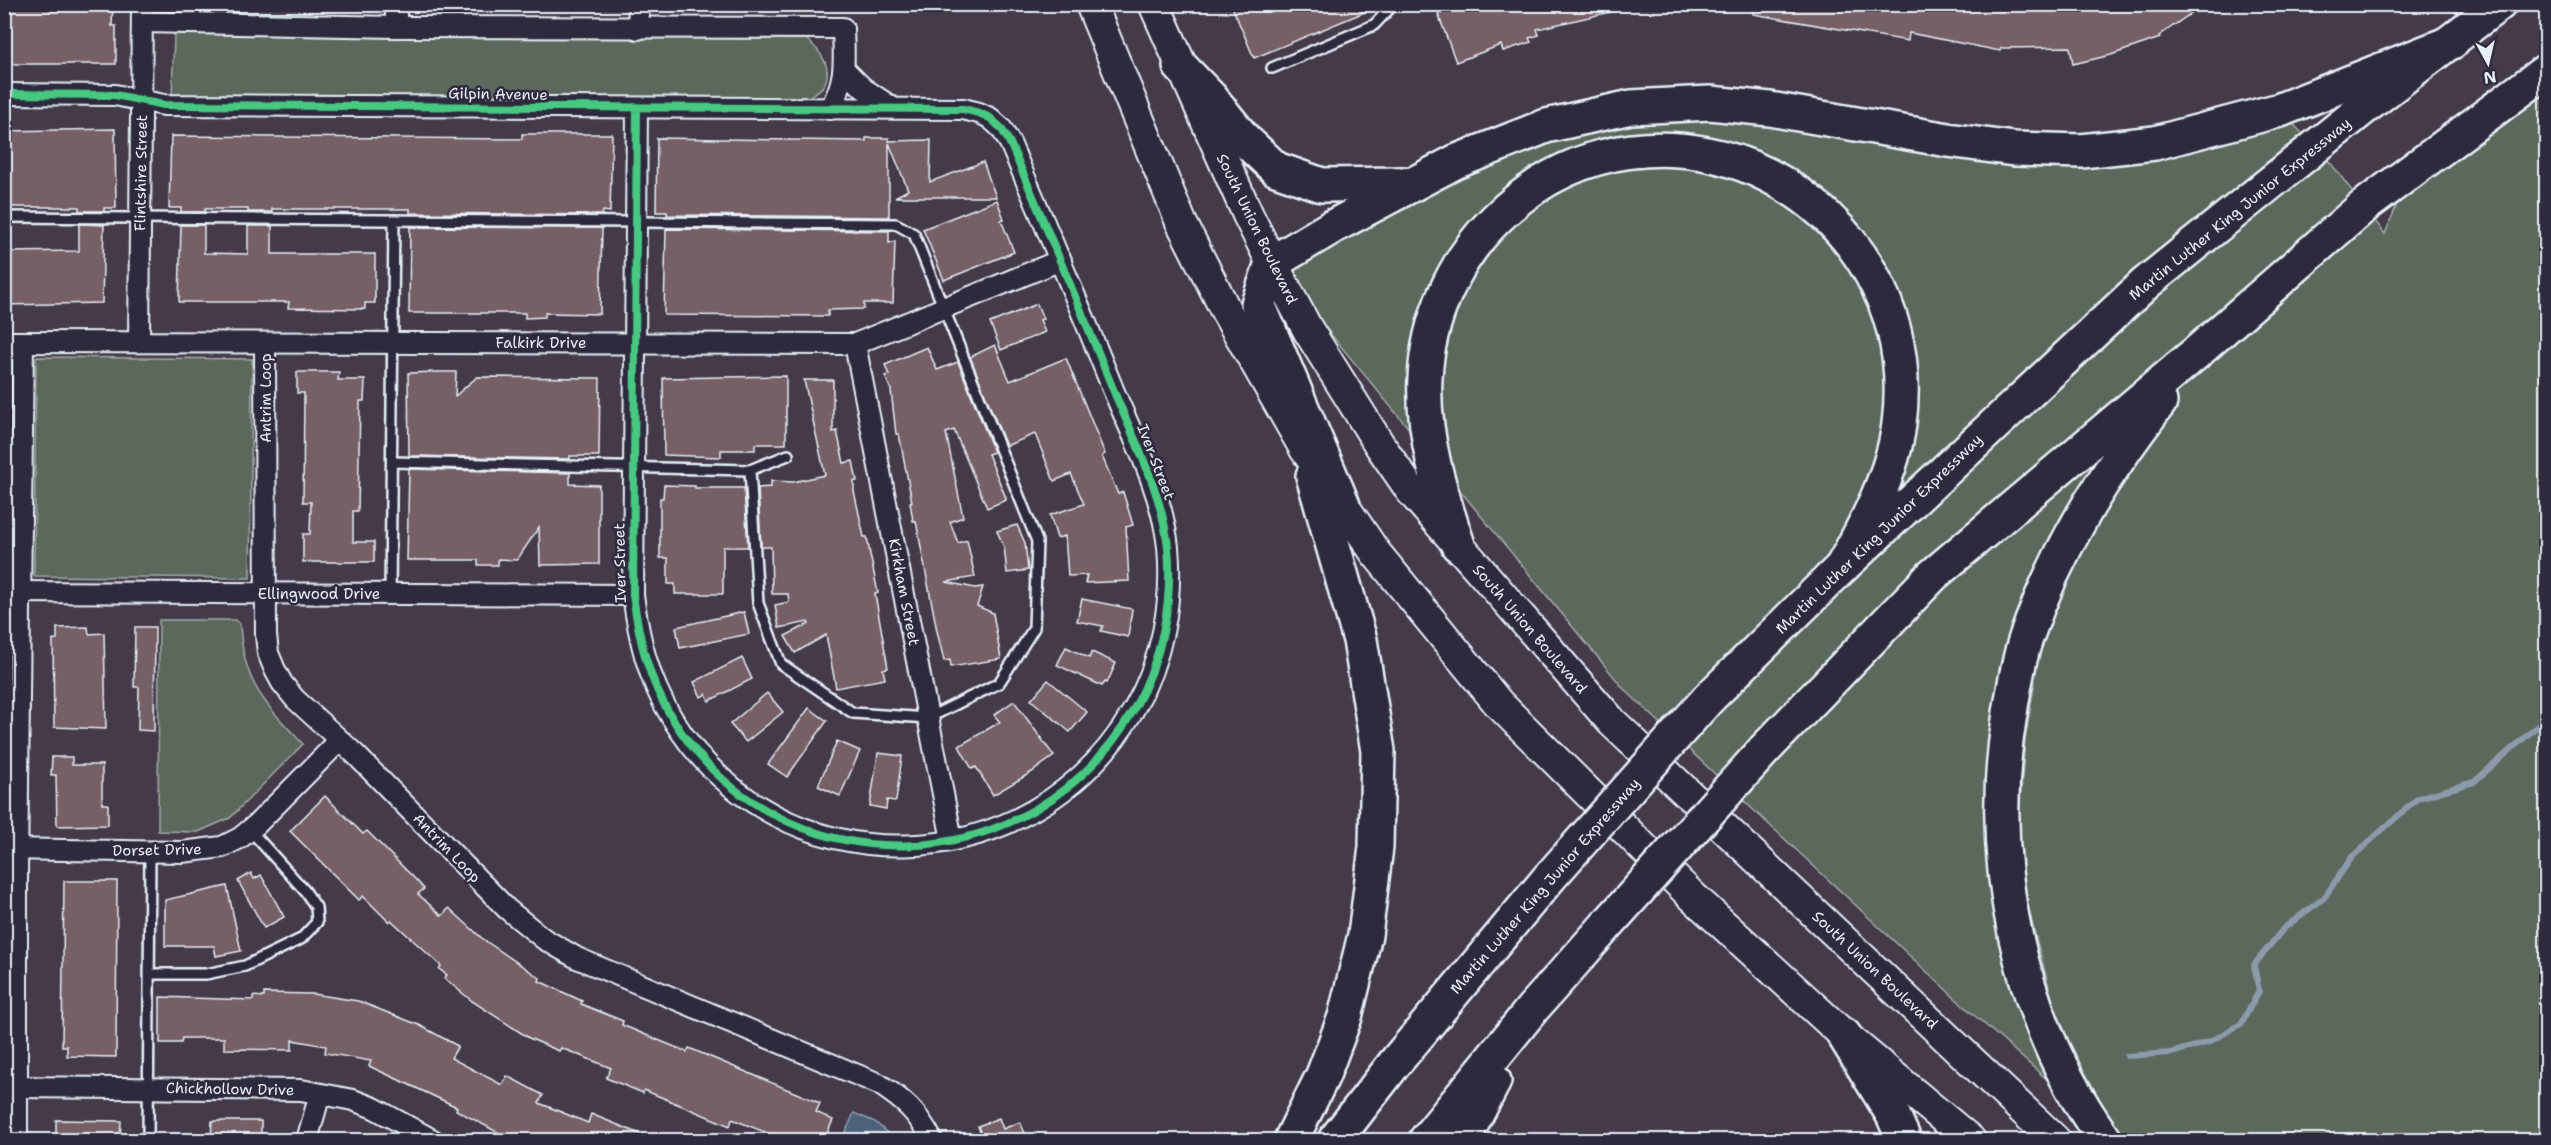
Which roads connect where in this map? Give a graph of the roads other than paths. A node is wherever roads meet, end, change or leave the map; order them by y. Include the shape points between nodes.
1 (396, 4) edge
2 (639, 4) edge
3 (1091, 4) edge
4 (1154, 4) edge
5 (1394, 4) edge
6 (2499, 4) edge
7 (142, 13) edge
8 (396, 27) junction
9 (638, 29) junction
10 (2452, 42) junction
11 (1180, 66) junction
12 (1272, 68) dead end
13 (844, 69) junction
14 (2547, 71) edge
15 (4, 94) edge
16 (142, 100) junction
17 (893, 108) junction
18 (637, 109) junction
19 (830, 109) junction
20 (990, 118) joint
21 (1415, 183) junction
22 (4, 217) edge
23 (140, 218) junction
24 (394, 220) junction
25 (635, 222) junction
26 (1061, 260) junction
27 (1272, 263) junction
28 (945, 308) junction
29 (14, 342) edge
30 (139, 342) junction
31 (265, 342) junction
32 (393, 343) junction
33 (634, 344) junction
34 (855, 344) junction
35 (2196, 353) junction
36 (1305, 449) junction
37 (788, 455) dead end
38 (392, 462) junction
39 (13, 464) edge
40 (633, 467) junction
41 (750, 470) junction
42 (1343, 505) junction
43 (1458, 545) junction
44 (1842, 567) junction
45 (12, 592) edge
46 (267, 594) junction
47 (390, 595) junction
48 (633, 595) junction
49 (928, 718) junction
50 (339, 741) junction
51 (250, 830) junction
52 (952, 840) junction
53 (11, 850) edge
54 (150, 852) junction
55 (150, 974) junction
56 (1533, 1008) junction
57 (1844, 1035) junction
58 (11, 1086) edge
59 (149, 1088) junction
60 (321, 1094) junction
61 (16, 1140) edge
62 (148, 1140) edge
63 (307, 1140) edge
64 (433, 1140) edge
65 (932, 1140) edge
66 (1291, 1140) edge
67 (1335, 1140) edge
68 (1426, 1140) edge
69 (1463, 1140) edge
70 (1904, 1140) edge
71 (1970, 1140) edge
72 (2055, 1140) edge
73 (2105, 1140) edge

1 - 8 street
2 - 9 street
3 - 36 main road via 1180,222
4 - 11 main road, South Union Boulevard
5 - 12 lane via 1374,25
6 - 10 highway, Martin Luther King Junior Expressway
7 - 8 street
7 - 16 street, Flintshire Street
8 - 9 street
9 - 13 street via 843,28
10 - 21 highway via 2280,110 2155,143 2080,151 2014,149 1770,109 1710,103 1631,107 1546,126 1455,162
10 - 44 highway, Martin Luther King Junior Expressway via 2146,283
11 - 21 highway via 1276,169 1322,185
11 - 27 main road, South Union Boulevard
13 - 17 street via 863,88
13 - 19 street via 840,91
14 - 35 highway via 2363,207
15 - 16 street, Gilpin Avenue via 115,95
16 - 18 street, Gilpin Avenue via 164,105
16 - 23 street, Flintshire Street
17 - 19 street, Gilpin Avenue
17 - 20 street, Gilpin Avenue via 963,109
18 - 19 street, Gilpin Avenue
18 - 25 street, Iver Street
20 - 26 street, Iver Street via 1010,143
21 - 27 highway
22 - 23 lane
23 - 24 lane
23 - 30 street, Flintshire Street
24 - 25 lane
24 - 32 lane
25 - 28 lane via 896,224 914,234
25 - 33 street, Iver Street
26 - 28 street, Falkirk Drive
26 - 52 street, Iver Street via 1154,487 1169,573 1162,636 1143,693 1107,749 1082,775 1028,815 981,834
27 - 42 highway via 1258,304
27 - 43 main road, South Union Boulevard via 1308,330 1379,444 1412,492
28 - 34 street, Falkirk Drive
28 - 49 lane via 1037,541 1034,628 999,683
29 - 30 street, Falkirk Drive
29 - 39 street
30 - 31 street, Falkirk Drive
31 - 32 street, Falkirk Drive
31 - 46 street, Antrim Loop
32 - 33 street, Falkirk Drive
32 - 38 lane
33 - 34 street, Falkirk Drive
33 - 40 street, Iver Street
34 - 49 street, Kirkham Street
35 - 56 highway, bridge via 1932,575 1766,748
35 - 73 highway via 2118,456 2085,508 2049,579 2026,639 2003,754 2006,888 2024,970 2047,1035
36 - 42 main road
36 - 66 highway via 1360,640 1378,751 1376,847 1365,935 1345,1017 1323,1075
37 - 41 lane
38 - 40 lane
38 - 47 lane
39 - 45 street
40 - 41 lane
40 - 48 street, Iver Street
41 - 49 lane via 758,603 781,664 853,713
42 - 57 main road via 1375,552 1499,704 1691,895
43 - 44 highway via 1435,474 1425,411 1425,378 1437,314 1464,256 1501,214 1550,179 1611,155 1676,150 1743,163 1778,179 1811,201 1859,253 1892,319 1901,386 1899,425 1882,483
43 - 72 main road, South Union Boulevard via 1612,722
44 - 67 highway, Martin Luther King Junior Expressway, bridge via 1708,699 1549,878
45 - 46 street, Ellingwood Drive
45 - 53 street via 15,720
46 - 47 street, Ellingwood Drive
46 - 50 street, Antrim Loop via 266,634 275,670 295,699
47 - 48 street, Ellingwood Drive
48 - 52 street, Iver Street via 644,660 656,687 688,741 728,783 788,820 833,838 887,846
49 - 52 street, Kirkham Street
50 - 51 street, Dorset Drive
50 - 65 street, Antrim Loop via 507,909 544,939 577,958 879,1084 904,1101 921,1119
51 - 54 street, Dorset Drive via 213,849
51 - 55 lane via 305,891 316,907 317,922 301,939 245,966 206,975
53 - 54 street, Dorset Drive
53 - 58 street
54 - 55 lane
55 - 59 lane
56 - 68 highway
56 - 69 highway
57 - 70 highway
57 - 71 main road
58 - 59 street, Chickhollow Drive
58 - 61 street
59 - 60 street, Chickhollow Drive via 301,1090
59 - 62 lane
60 - 63 street
60 - 64 street, Chickhollow Drive via 374,1108

